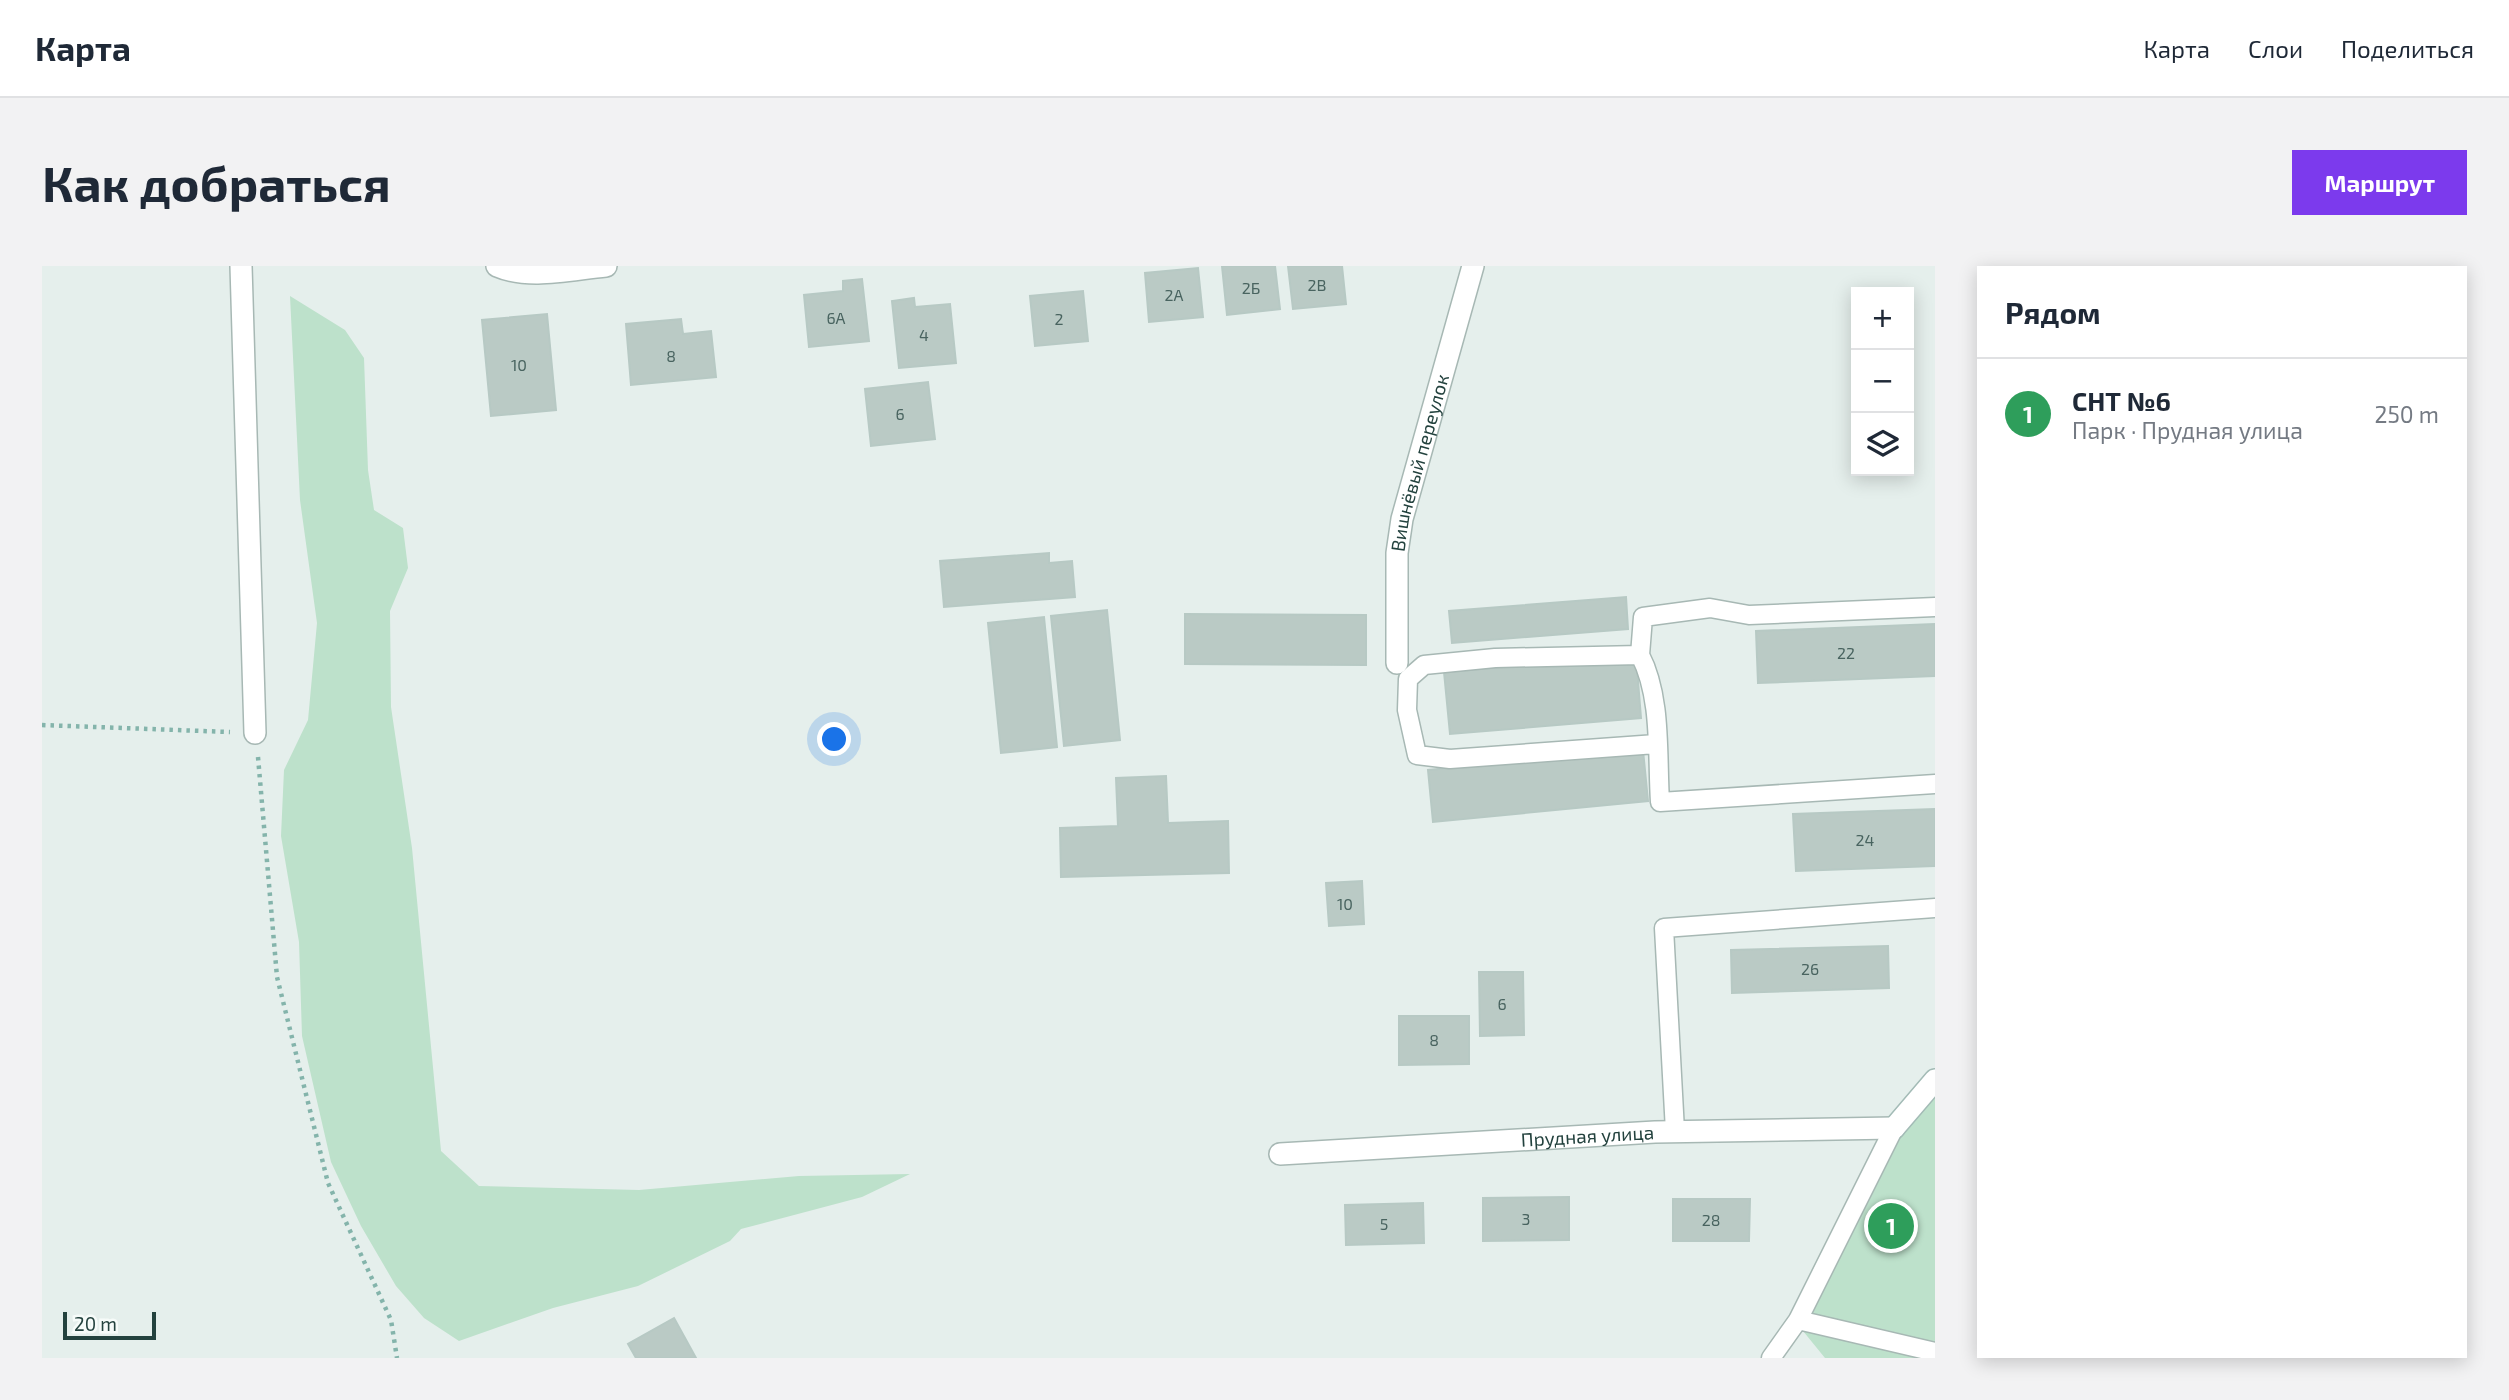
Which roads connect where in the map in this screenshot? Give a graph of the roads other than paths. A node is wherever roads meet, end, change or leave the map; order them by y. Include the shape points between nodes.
1 (241, 266) edge
2 (497, 266) edge
3 (606, 266) edge
4 (1474, 266) edge
5 (1935, 607) edge
6 (1640, 655) junction
7 (1397, 663) dead end
8 (255, 733) road end
9 (1656, 744) junction
10 (1935, 784) edge
11 (1935, 908) edge
12 (1935, 1080) edge
13 (1894, 1128) junction
14 (1675, 1131) junction
15 (1280, 1154) dead end
16 (1798, 1320) junction
17 (1935, 1352) edge
18 (1772, 1358) edge

1 - 8 street
2 - 3 street via 510,272
4 - 7 street, Вишнёвый переулок via 1402,519 1397,553
5 - 6 lane via 1749,615 1710,608 1643,617
6 - 9 lane via 1651,676
6 - 9 lane via 1495,658 1424,665 1408,679 1408,710 1417,755 1439,758
9 - 10 lane via 1660,802
11 - 14 lane via 1664,928
12 - 13 street
13 - 14 street, Прудная улица
13 - 16 lane
14 - 15 street, Прудная улица
16 - 17 lane
16 - 18 lane

